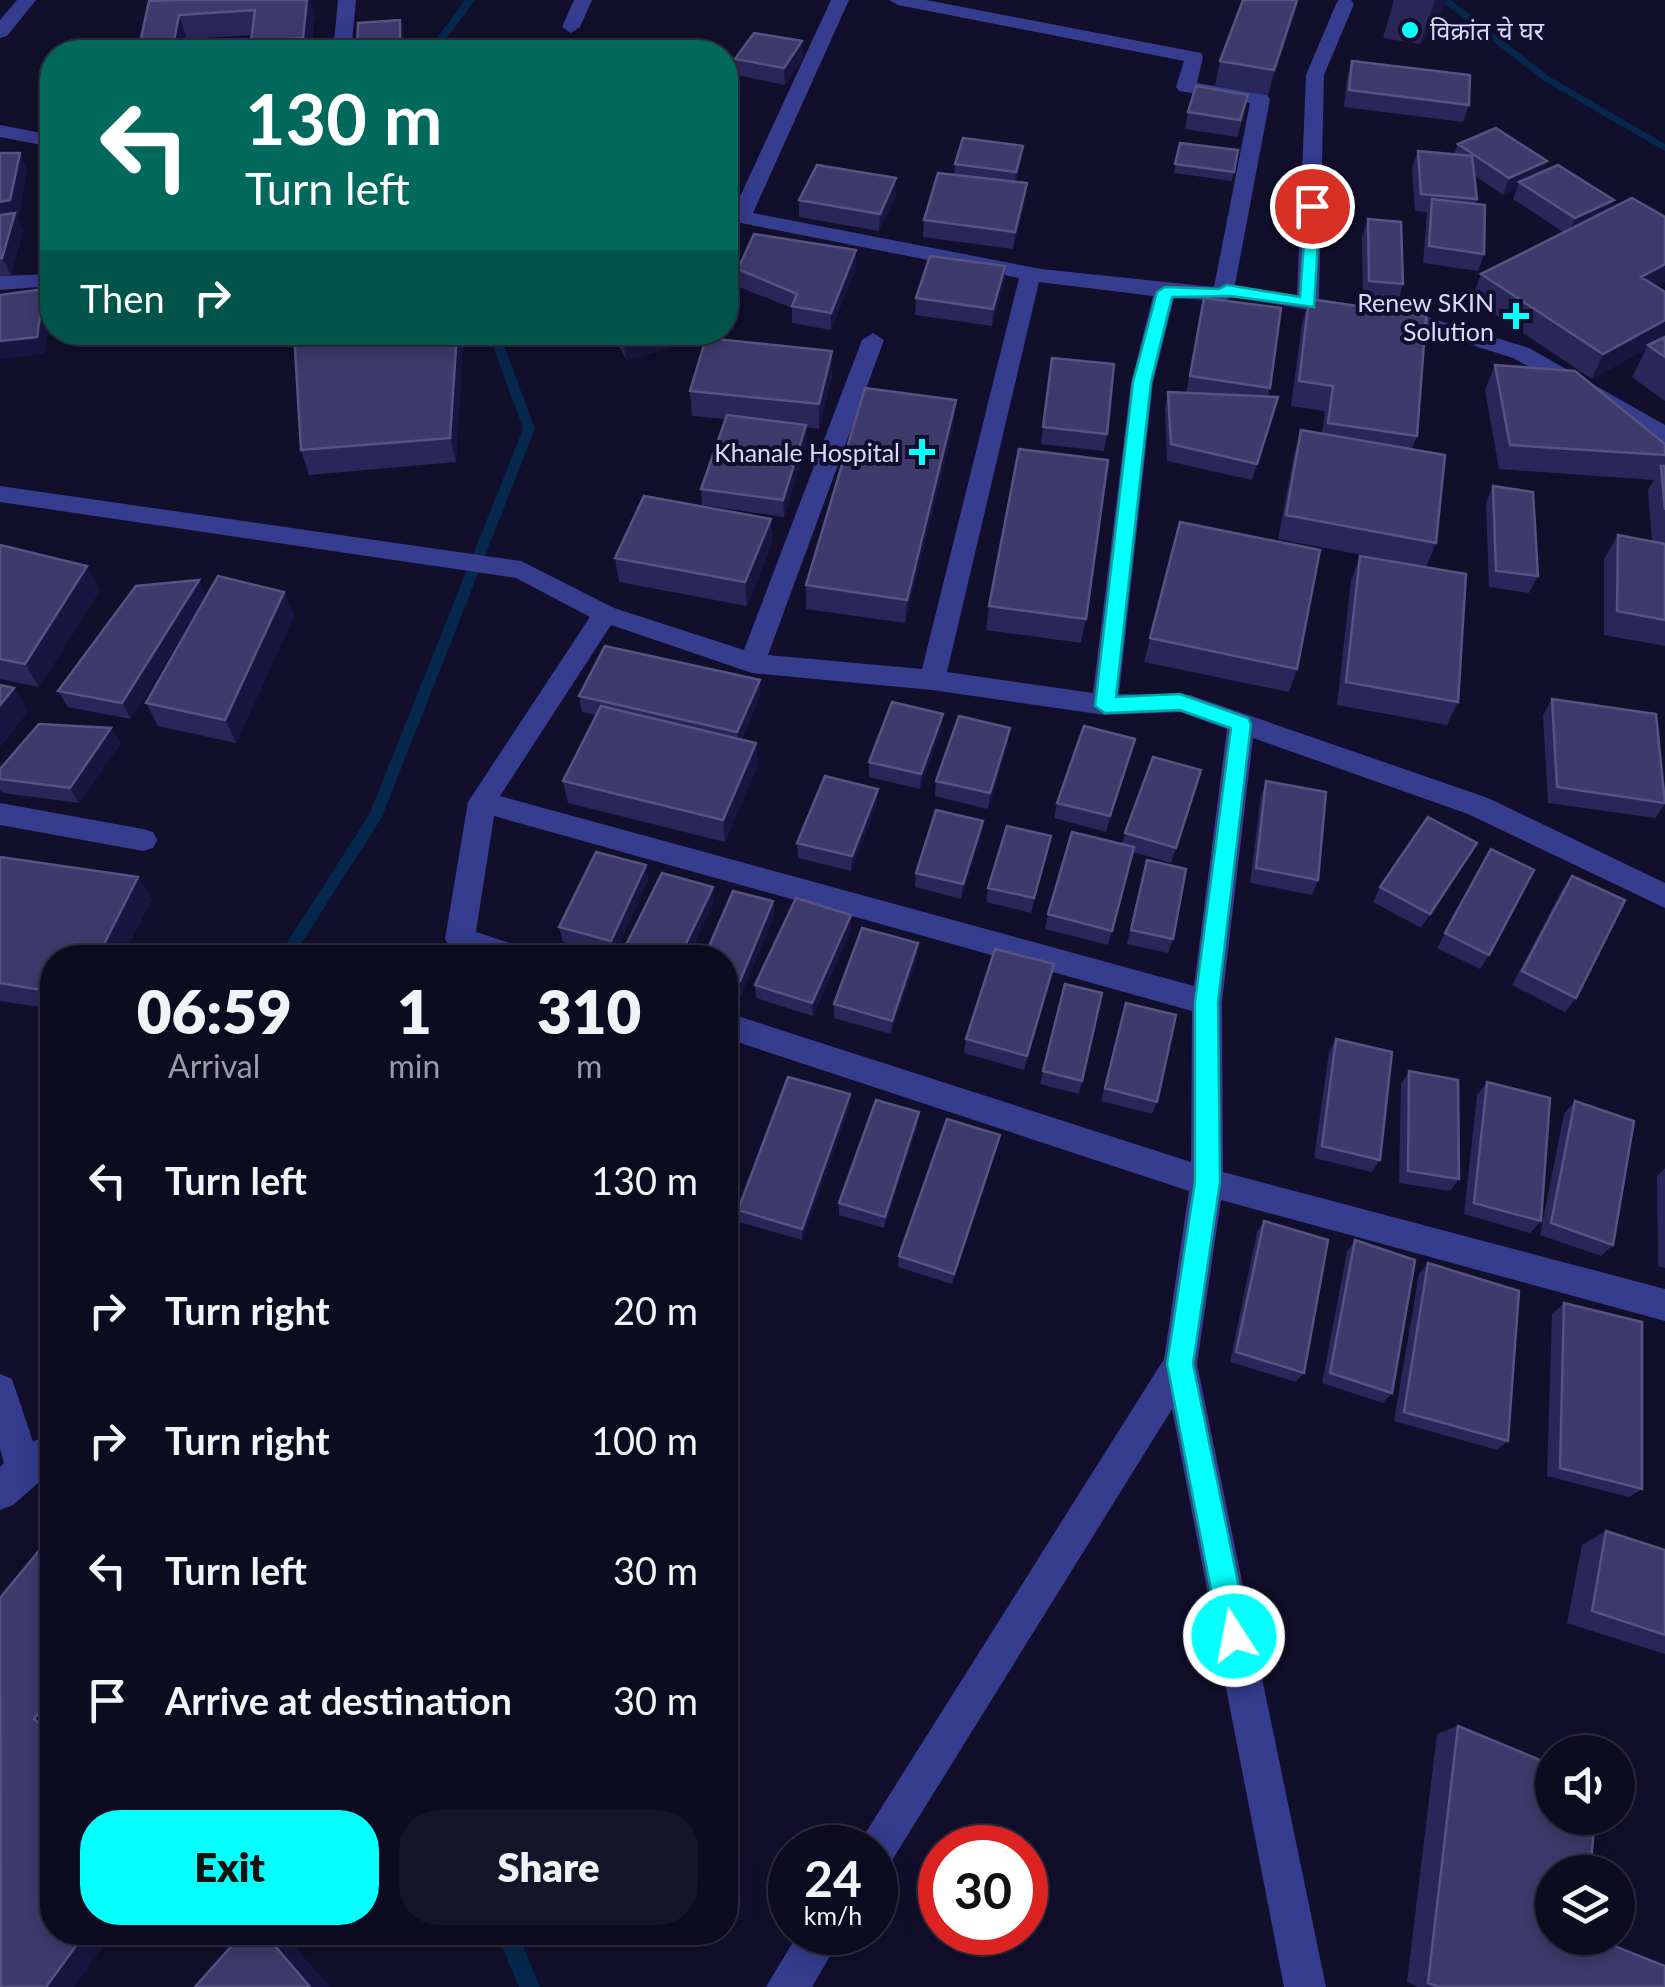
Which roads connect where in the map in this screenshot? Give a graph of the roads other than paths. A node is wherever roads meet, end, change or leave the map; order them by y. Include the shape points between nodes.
1 (26, 0) edge
2 (347, 0) edge
3 (582, 0) edge
4 (840, 0) edge
5 (898, 0) edge
6 (926, 2) edge
7 (1345, 4) dead end
8 (571, 27) dead end
9 (0, 32) edge
10 (343, 40) edge
11 (0, 131) edge
12 (40, 139) edge
13 (738, 200) edge
14 (738, 211) edge
15 (1030, 276) junction
16 (40, 281) edge
17 (0, 284) edge
18 (1165, 292) junction
19 (1223, 294) junction
20 (1308, 304) junction
21 (873, 340) dead end
22 (1665, 435) edge
23 (0, 494) edge
24 (605, 614) junction
25 (752, 663) junction
26 (932, 680) junction
27 (1105, 706) junction
28 (1241, 724) junction
29 (482, 802) junction
30 (0, 814) edge
31 (143, 840) dead end
32 (1665, 896) edge
33 (478, 945) edge
34 (1207, 1002) junction
35 (738, 1029) edge
36 (1208, 1182) junction
37 (1665, 1305) edge
38 (1180, 1364) junction
39 (0, 1391) edge
40 (26, 1470) edge
41 (891, 1825) edge
42 (809, 1955) edge
43 (788, 1987) edge
44 (1305, 1987) edge

1 - 9 street
2 - 10 street
3 - 8 street
4 - 13 street
5 - 6 street
6 - 19 street via 1037,19 1194,57 1186,86 1260,99
7 - 20 street via 1314,75
11 - 12 street
14 - 15 street
15 - 18 street
15 - 26 street
16 - 17 street
18 - 19 street
18 - 27 street via 1142,382
19 - 20 street
20 - 22 street via 1420,322 1521,353
21 - 25 street
23 - 24 street via 521,570
24 - 25 street
24 - 29 street
25 - 26 street
26 - 27 street
27 - 28 street via 1180,702
28 - 32 street via 1478,806
28 - 34 street
29 - 33 street via 460,939
29 - 34 street
30 - 31 street
34 - 36 street
35 - 36 street
36 - 37 street
36 - 38 street
38 - 41 street
38 - 44 street
39 - 40 street
42 - 43 street

